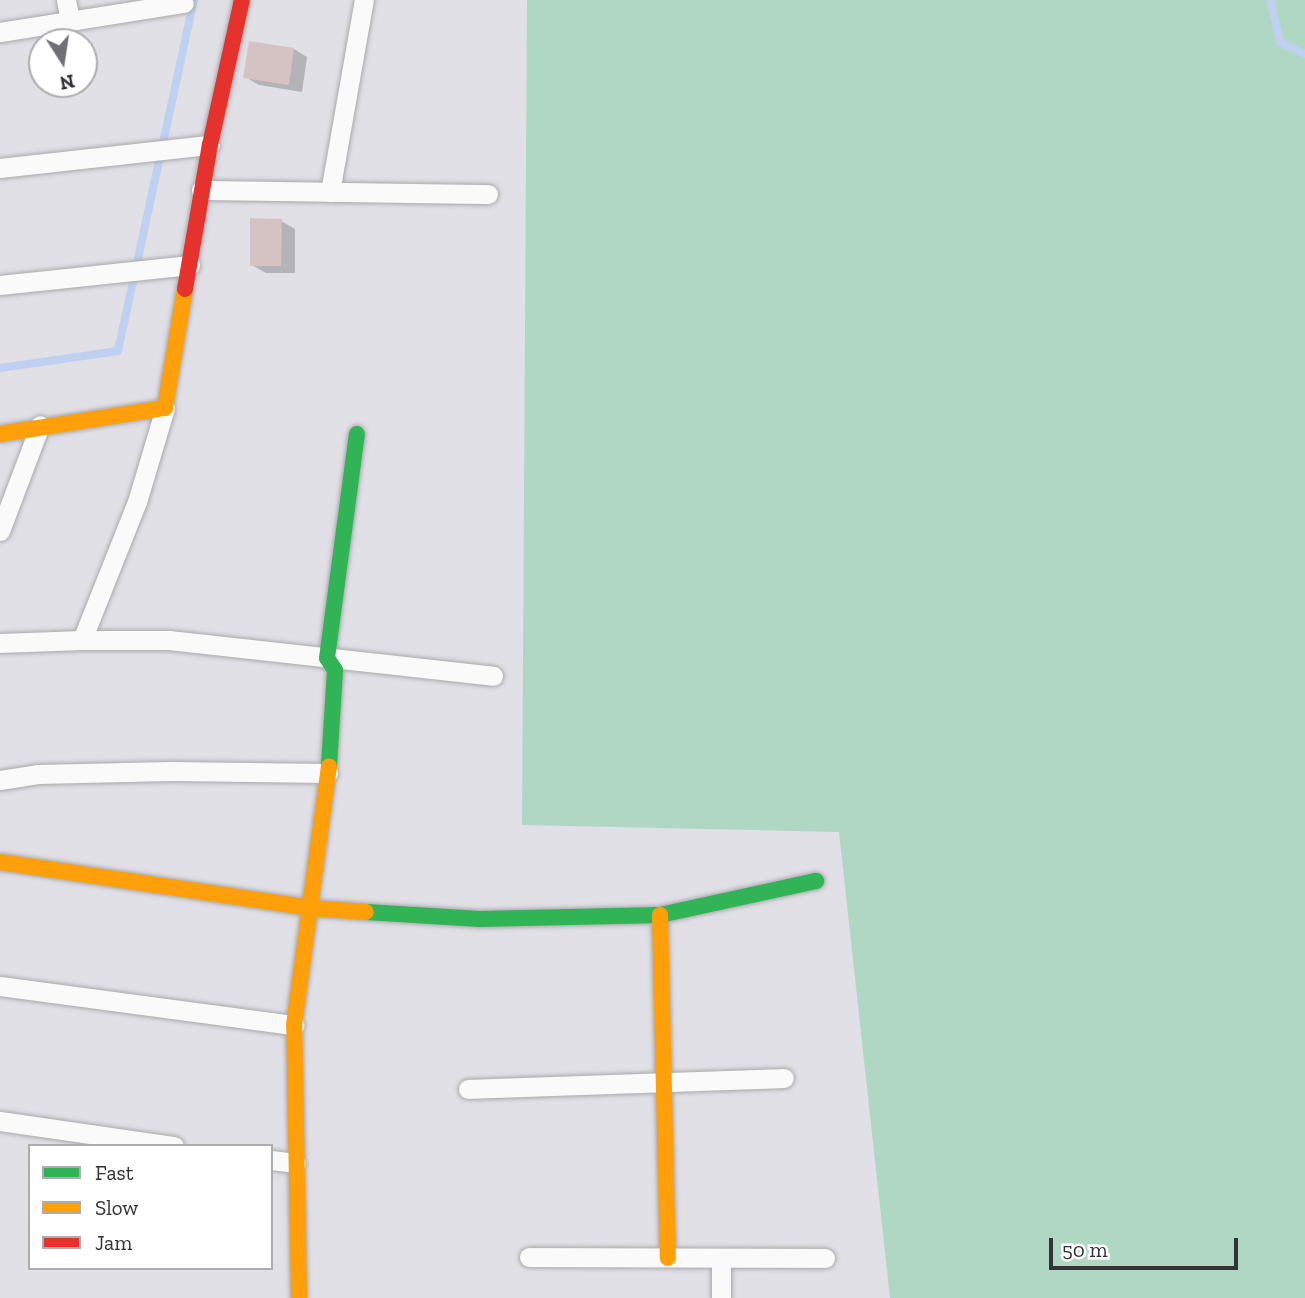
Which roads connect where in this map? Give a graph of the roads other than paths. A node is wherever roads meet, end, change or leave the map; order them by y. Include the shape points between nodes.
1 (66, 0) edge
2 (242, 0) edge
3 (364, 0) edge
4 (184, 3) dead end
5 (70, 21) junction
6 (0, 32) edge
7 (209, 145) junction
8 (0, 168) edge
9 (201, 190) junction
10 (330, 192) junction
11 (488, 194) dead end
12 (190, 265) junction
13 (0, 285) edge
14 (165, 408) junction
15 (40, 425) junction
16 (0, 434) edge
17 (357, 434) dead end
18 (0, 531) edge
19 (82, 639) junction
20 (0, 643) edge
21 (327, 658) junction
22 (493, 677) dead end
23 (328, 773) junction
24 (0, 780) edge
25 (0, 862) edge
26 (817, 881) dead end
27 (310, 908) junction
28 (660, 915) junction
29 (0, 986) edge
30 (294, 1025) junction
31 (784, 1079) dead end
32 (664, 1082) junction
33 (467, 1089) dead end
34 (0, 1121) edge
35 (160, 1144) edge
36 (273, 1160) edge
37 (296, 1163) junction
38 (529, 1258) dead end
39 (667, 1258) junction
40 (721, 1258) junction
41 (825, 1258) dead end
42 (299, 1298) edge
43 (721, 1298) edge

1 - 5 street
2 - 7 street
3 - 10 street
4 - 5 street
5 - 6 street
7 - 8 street
7 - 9 street
9 - 10 street
9 - 12 street
10 - 11 street
12 - 13 street
12 - 14 street
14 - 15 street
14 - 19 street via 137,502
15 - 16 street
15 - 18 street
17 - 21 street
19 - 20 street
19 - 21 street via 169,640
21 - 22 street
21 - 23 street via 335,670
23 - 24 street via 170,771 38,774
23 - 27 street
25 - 27 street
26 - 28 street
27 - 28 street via 480,919
27 - 30 street
28 - 32 street
29 - 30 street
30 - 37 street
31 - 32 street
32 - 33 street
32 - 39 street
34 - 35 street
36 - 37 street
37 - 42 street
38 - 39 street
39 - 40 street
40 - 41 street
40 - 43 street

